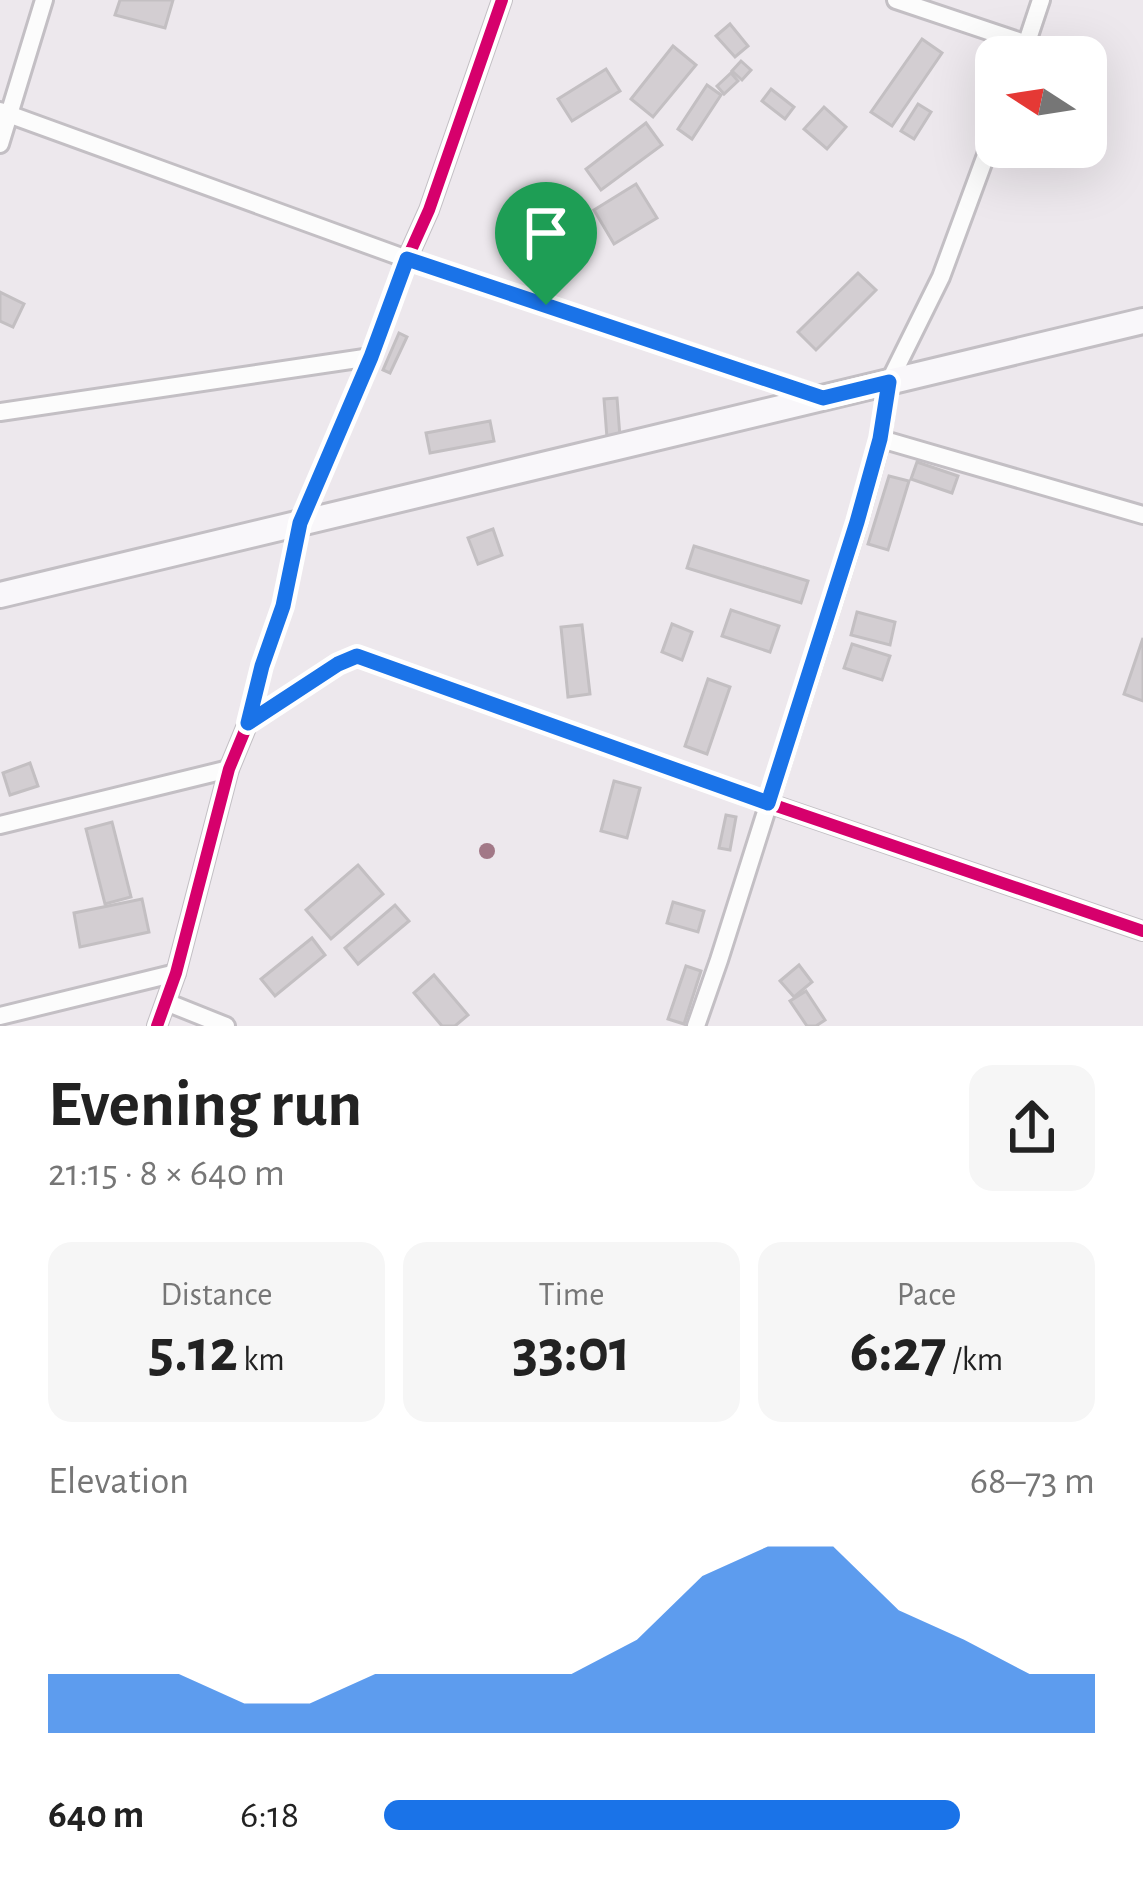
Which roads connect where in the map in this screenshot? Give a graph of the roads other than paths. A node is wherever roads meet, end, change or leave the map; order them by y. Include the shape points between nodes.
1 (44, 0) edge
2 (502, 0) edge
3 (896, 0) edge
4 (1041, 0) edge
5 (989, 36) edge
6 (1029, 36) edge
7 (5, 112) edge
8 (0, 144) edge
9 (981, 168) edge
10 (407, 259) junction
11 (1143, 321) edge
12 (371, 357) junction
13 (889, 382) junction
14 (823, 398) junction
15 (0, 412) edge
16 (880, 439) junction
17 (1143, 515) edge
18 (300, 523) junction
19 (0, 595) edge
20 (248, 723) junction
21 (229, 769) junction
22 (768, 803) junction
23 (0, 825) edge
24 (1143, 931) edge
25 (176, 973) junction
26 (166, 1002) junction
27 (0, 1016) edge
28 (157, 1026) edge
29 (226, 1026) edge
30 (695, 1026) edge

1 - 7 street
2 - 10 street
3 - 5 street
4 - 6 street
7 - 8 street
7 - 10 street
9 - 13 street via 941,277
10 - 12 street
10 - 14 street
11 - 13 main road
12 - 15 street
12 - 18 street
13 - 14 main road
13 - 16 street
14 - 18 main road
16 - 17 street
16 - 22 street
18 - 19 main road
18 - 20 street
20 - 21 street
20 - 22 street via 357,656
21 - 23 street
21 - 25 street
22 - 24 street
22 - 30 street
25 - 26 street
25 - 27 street
26 - 28 street
26 - 29 street

